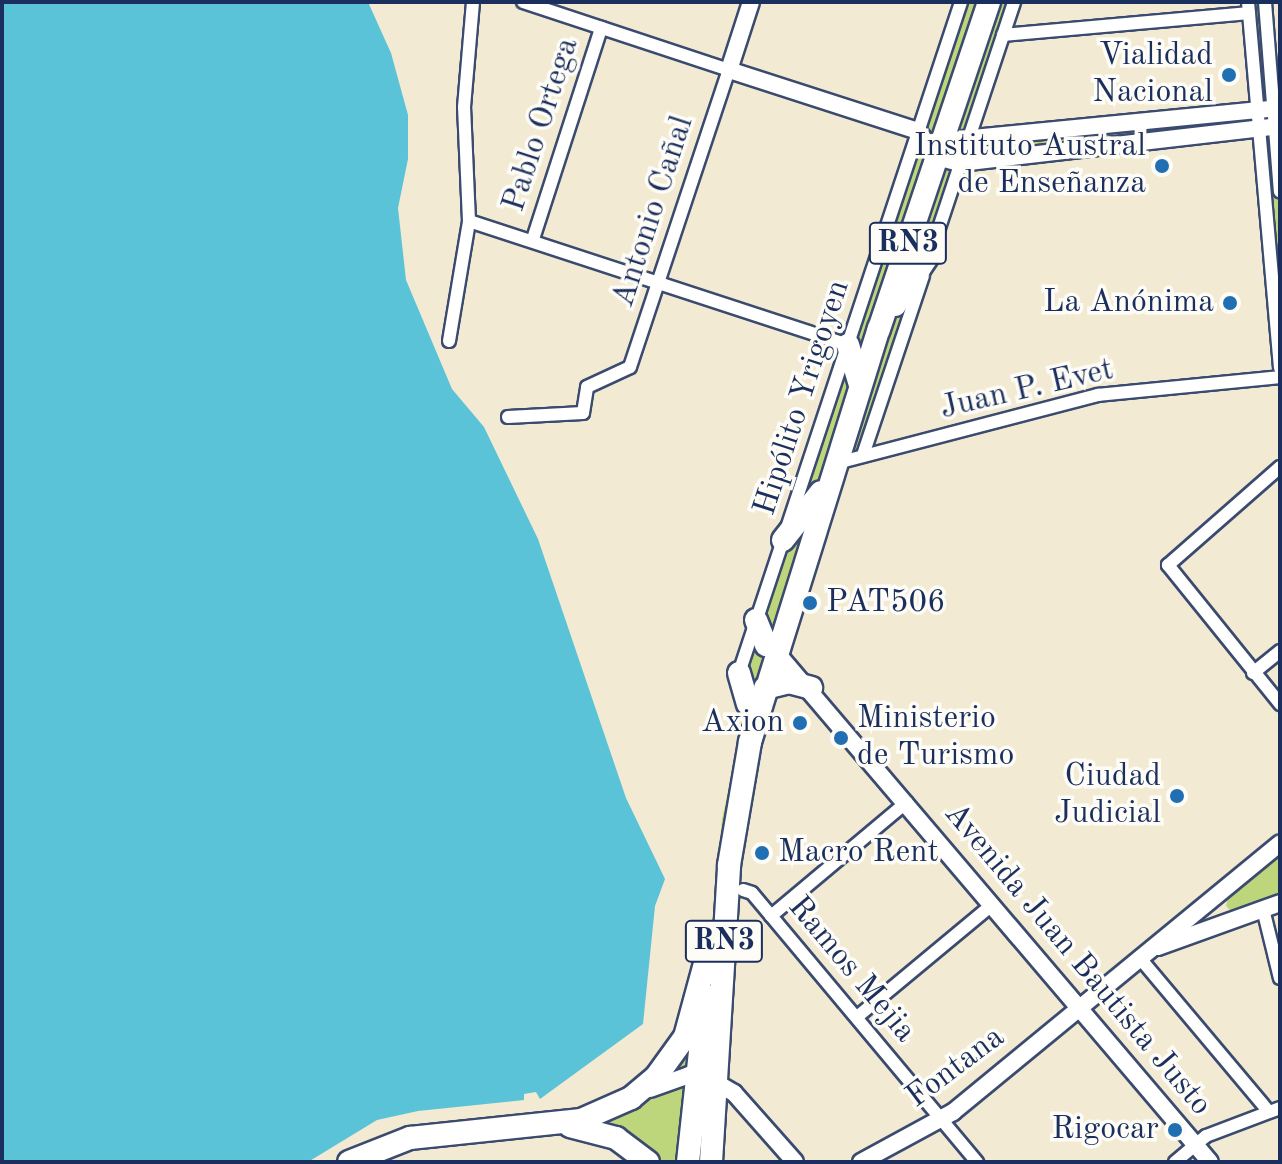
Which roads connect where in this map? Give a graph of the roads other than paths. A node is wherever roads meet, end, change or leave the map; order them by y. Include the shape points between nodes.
1 (473, 2) edge
2 (523, 2) edge
3 (751, 2) edge
4 (961, 2) edge
5 (989, 2) edge
6 (1014, 2) edge
7 (1265, 2) edge
8 (1248, 7) edge
9 (565, 9) edge
10 (601, 28) junction
11 (1003, 35) junction
12 (1251, 44) junction
13 (1274, 46) edge
14 (729, 70) junction
15 (1256, 107) junction
16 (1277, 108) edge
17 (1258, 125) junction
18 (1278, 126) edge
19 (968, 140) junction
20 (930, 143) junction
21 (960, 163) junction
22 (1280, 191) edge
23 (469, 221) junction
24 (533, 239) junction
25 (930, 253) junction
26 (663, 281) junction
27 (879, 329) junction
28 (449, 341) dead end
29 (848, 345) junction
30 (1280, 368) edge
31 (1280, 377) edge
32 (860, 385) junction
33 (508, 417) dead end
34 (863, 455) junction
35 (835, 464) junction
36 (1280, 467) edge
37 (821, 492) junction
38 (783, 540) junction
39 (756, 620) junction
40 (771, 646) junction
41 (1280, 651) edge
42 (739, 673) joint
43 (1253, 673) junction
44 (765, 688) junction
45 (811, 688) junction
46 (748, 704) junction
47 (1280, 704) edge
48 (907, 802) junction
49 (1280, 843) edge
50 (1218, 893) junction
51 (735, 895) junction
52 (1280, 903) edge
53 (992, 905) junction
54 (1263, 909) junction
55 (771, 916) junction
56 (1238, 918) junction
57 (710, 945) junction
58 (1142, 955) junction
59 (1280, 978) edge
60 (1078, 1008) junction
61 (857, 1017) junction
62 (706, 1079) junction
63 (1274, 1110) edge
64 (600, 1114) junction
65 (941, 1119) junction
66 (553, 1125) junction
67 (1195, 1145) junction
68 (349, 1162) edge
69 (648, 1162) edge
70 (688, 1162) edge
71 (711, 1162) edge
72 (795, 1162) edge
73 (861, 1162) edge
74 (977, 1162) edge
75 (1175, 1162) edge
76 (1210, 1162) edge

1 - 23 street via 464,107
2 - 9 street
3 - 14 main road, Antonio Cañal
4 - 20 street, Hipólito Yrigoyen
5 - 20 highway, RN3
6 - 11 street
7 - 13 street
8 - 11 street
8 - 12 street
9 - 10 street
10 - 14 street
10 - 24 street, Pablo Ortega
11 - 19 street
12 - 13 street
12 - 15 street
13 - 16 street
14 - 20 main road
14 - 26 street, Antonio Cañal
15 - 16 main road
15 - 17 street
15 - 19 main road
16 - 18 street
17 - 18 main road
17 - 21 main road
17 - 30 street
18 - 22 street
19 - 20 main road
19 - 21 street
20 - 21 main road
20 - 27 highway, RN3
20 - 29 street, Hipólito Yrigoyen
21 - 25 street
23 - 24 street
23 - 28 street
24 - 26 street
25 - 27 highway
25 - 34 street
26 - 29 street
26 - 33 street, Antonio Cañal via 630,367 587,387 583,413
27 - 32 highway, RN3
29 - 32 highway
29 - 38 street, Hipólito Yrigoyen
31 - 34 street, Juan P. Evet via 1098,395
32 - 35 highway, RN3
34 - 35 street, Juan P. Evet
35 - 37 highway, RN3
35 - 40 highway, RN3
36 - 43 street via 1168,565
37 - 38 highway
37 - 40 highway, RN3
38 - 39 street, Hipólito Yrigoyen
39 - 40 highway
39 - 42 street, Hipólito Yrigoyen
40 - 44 highway, RN3
40 - 45 main road, Avenida Juan Bautista Justo
40 - 46 highway, RN3
41 - 43 street
42 - 46 highway
43 - 47 street
44 - 45 highway via 789,682
44 - 51 highway, RN3 via 737,801
45 - 48 main road, Avenida Juan Bautista Justo
46 - 57 highway, RN3 via 722,819
48 - 53 main road, Avenida Juan Bautista Justo
48 - 55 street
49 - 50 main road, Fontana
50 - 56 main road via 1218,907
50 - 58 main road, Fontana
51 - 55 street, Ramos Mejia
51 - 62 highway, RN3
52 - 54 main road
53 - 60 main road, Avenida Juan Bautista Justo
53 - 61 street
54 - 56 main road
54 - 59 street
55 - 61 street, Ramos Mejia
56 - 58 main road
57 - 62 highway
57 - 64 highway, RN3 via 697,1005 676,1051 644,1088
58 - 60 main road, Fontana
58 - 63 street
60 - 65 main road, Fontana
60 - 67 main road, Avenida Juan Bautista Justo
61 - 65 street, Ramos Mejia
62 - 64 main road via 664,1082
62 - 70 highway
62 - 71 highway, RN3
62 - 72 main road via 740,1099
63 - 67 street
64 - 66 highway, RN3
65 - 73 main road, Fontana
65 - 74 street, Ramos Mejia
66 - 68 highway, RN3 via 410,1138
66 - 69 highway via 604,1133
67 - 75 street
67 - 76 main road, Avenida Juan Bautista Justo

